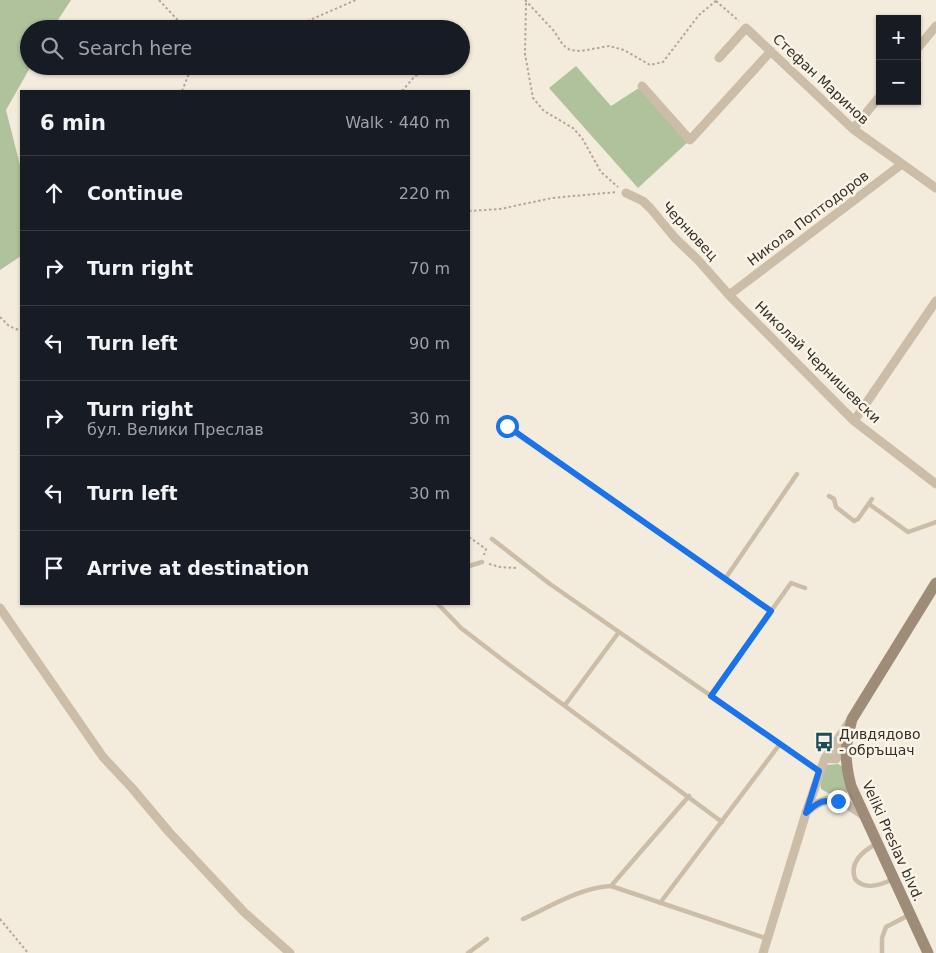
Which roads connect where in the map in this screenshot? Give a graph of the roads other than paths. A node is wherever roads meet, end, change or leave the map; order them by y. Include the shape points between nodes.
1 (936, 26) edge
2 (921, 44) edge
3 (771, 51) junction
4 (719, 58) dead end
5 (642, 86) dead end
6 (876, 101) edge
7 (853, 130) junction
8 (902, 164) junction
9 (936, 188) edge
10 (626, 192) road end
11 (730, 295) junction
12 (936, 301) edge
13 (854, 421) junction
14 (507, 426) dead end
15 (797, 474) dead end
16 (936, 484) edge
17 (829, 496) dead end
18 (872, 499) dead end
19 (869, 504) junction
20 (936, 522) edge
21 (492, 539) dead end
22 (482, 562) road end
23 (470, 566) edge
24 (725, 579) junction
25 (936, 583) edge
26 (805, 588) dead end
27 (439, 605) edge
28 (0, 608) edge
29 (771, 611) junction
30 (619, 632) junction
31 (711, 696) junction
32 (565, 705) junction
33 (852, 719) junction
34 (846, 743) junction
35 (780, 744) junction
36 (825, 758) junction
37 (819, 771) junction
38 (688, 796) junction
39 (806, 813) junction
40 (864, 816) junction
41 (722, 822) junction
42 (876, 844) junction
43 (893, 879) junction
44 (610, 886) junction
45 (660, 903) junction
46 (910, 914) junction
47 (523, 919) dead end
48 (487, 939) dead end
49 (768, 939) junction
50 (290, 953) edge
51 (468, 953) edge
52 (764, 953) edge
53 (882, 953) edge
54 (928, 953) edge

1 - 2 street
3 - 4 street, Стефан Маринов via 746,28
3 - 5 street via 690,140
3 - 7 street, Стефан Маринов
6 - 7 street
7 - 8 street, Стефан Маринов
8 - 9 street, Стефан Маринов
8 - 11 street, Никола Поптодоров
10 - 11 street, Чернювец via 643,201
11 - 13 street, Николай Чернишевски
12 - 13 street
13 - 16 street, Николай Чернишевски
14 - 24 lane
15 - 24 lane
17 - 19 lane via 834,499 836,507 854,521
18 - 19 lane
19 - 20 lane via 908,532
21 - 30 lane
22 - 23 lane
24 - 29 lane
25 - 33 main road, Veliki Preslav blvd.
26 - 29 lane via 791,583
27 - 32 lane via 462,628
28 - 50 street via 103,757 244,912
29 - 31 lane
30 - 31 lane
30 - 32 lane
31 - 35 lane
32 - 38 lane
33 - 34 main road, Veliki Preslav blvd.
33 - 36 street
34 - 36 street via 836,759
34 - 40 main road, Veliki Preslav blvd. via 846,769
35 - 37 lane
35 - 41 lane
36 - 37 street
37 - 39 street
38 - 41 lane
38 - 44 lane
39 - 40 street via 825,800 849,805
39 - 49 street
40 - 42 main road, Veliki Preslav blvd.
41 - 45 lane
42 - 43 main road, Veliki Preslav blvd.
42 - 43 lane via 859,856 854,867 855,879 871,886
43 - 46 main road, Veliki Preslav blvd.
44 - 45 lane
44 - 47 lane via 588,890
45 - 49 lane
46 - 53 lane via 886,927
46 - 54 main road, Veliki Preslav blvd.
48 - 51 lane
49 - 52 street

